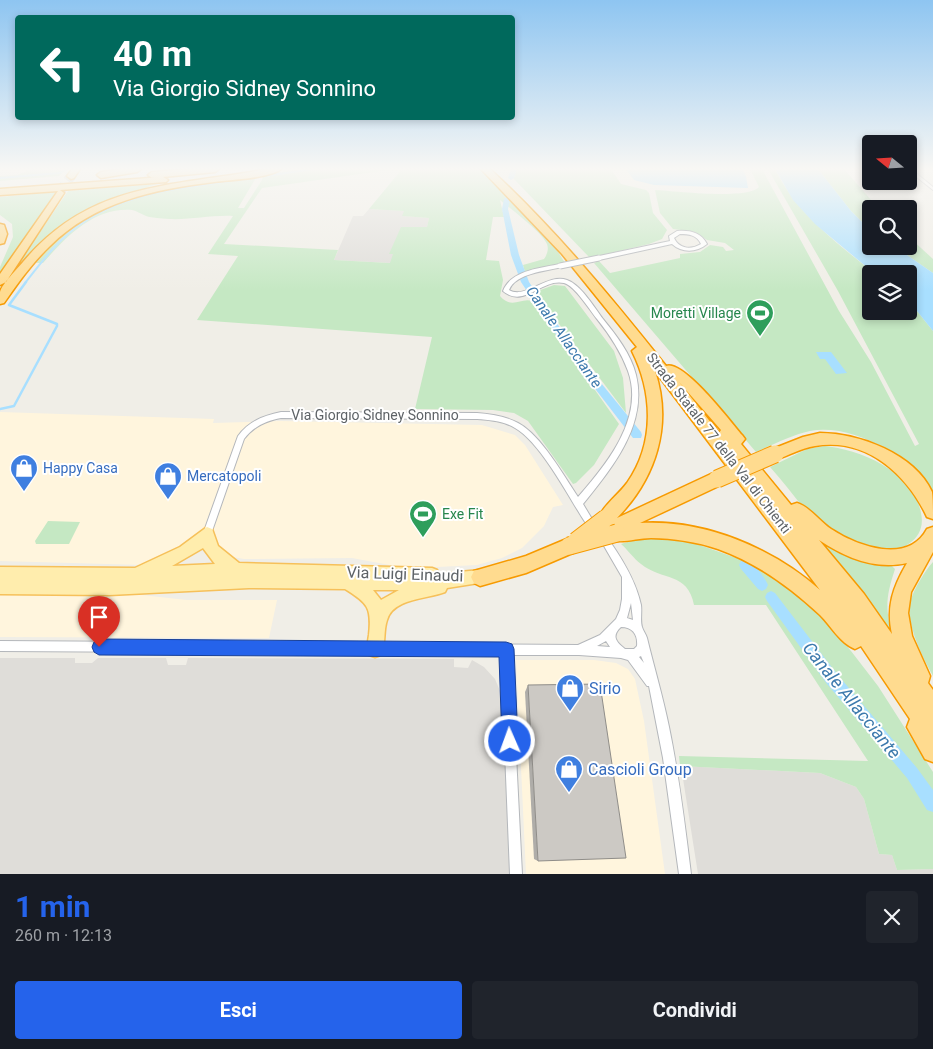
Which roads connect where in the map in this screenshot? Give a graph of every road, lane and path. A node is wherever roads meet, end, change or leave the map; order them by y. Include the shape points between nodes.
1 (48, 210) edge
2 (97, 210) edge
3 (530, 210) edge
4 (532, 210) edge
5 (0, 227) edge
6 (0, 241) edge
7 (672, 242) junction
8 (566, 252) junction
9 (0, 282) edge
10 (0, 300) edge
11 (671, 369) junction
12 (578, 504) junction
13 (933, 512) edge
14 (588, 519) dead end
15 (611, 531) junction
16 (208, 534) junction
17 (929, 540) edge
18 (237, 570) junction
19 (0, 574) edge
20 (132, 575) junction
21 (480, 577) junction
22 (626, 577) junction
23 (460, 580) junction
24 (346, 582) junction
25 (0, 587) edge
26 (378, 620) junction
27 (620, 622) junction
28 (637, 628) junction
29 (610, 631) junction
30 (643, 644) junction
31 (0, 646) edge
32 (375, 649) junction
33 (506, 649) junction
34 (579, 650) junction
35 (626, 654) junction
36 (653, 686) junction
37 (933, 696) edge
38 (933, 708) edge
39 (933, 734) edge
40 (933, 751) edge
41 (516, 874) edge
42 (686, 874) edge

1 - 9 highway
2 - 10 highway via 54,236
3 - 8 highway, Strada Statale 77 della Val di Chienti
4 - 11 highway, Strada Statale 77 della Val di Chienti via 584,262
5 - 6 highway
7 - 7 street via 691,250 704,244 698,236 684,232 672,235
7 - 12 street, bridge via 526,274 508,285 507,292 517,296 552,281 568,282 623,352 630,369 636,402 634,416 612,462
8 - 15 highway via 572,265 644,360 655,399 654,436 639,479 625,498
8 - 39 highway, Strada Statale 77 della Val di Chienti via 804,551 890,668
11 - 17 highway via 690,384 799,512 823,534 852,549 880,557 914,553
11 - 38 highway, Strada Statale 77 della Val di Chienti via 819,551
12 - 14 street, Via Giorgio Sidney Sonnino
12 - 16 street, Via Giorgio Sidney Sonnino via 533,438 508,421 477,416 281,415 252,425 241,438
13 - 15 highway, bridge via 922,489 884,456 841,440 820,439 807,441 717,479
15 - 21 highway, bridge via 522,567
15 - 22 street
15 - 40 highway via 641,529 693,533 756,556 786,574 845,625
16 - 18 main road via 210,548
16 - 20 main road via 184,554
17 - 37 highway via 901,594 899,610 900,626 911,659
18 - 20 main road, Via Luigi Einaudi
18 - 21 main road, Via Luigi Einaudi
19 - 20 main road, Via Luigi Einaudi
21 - 23 main road, Via Luigi Einaudi
22 - 27 street via 626,601
22 - 28 street via 638,605
23 - 24 main road, Via Luigi Einaudi
23 - 26 main road via 426,592 403,594 384,608
24 - 25 main road, Via Luigi Einaudi via 249,581 110,588
24 - 26 main road via 370,596 378,610
26 - 32 main road
27 - 28 street via 629,622
27 - 29 street
28 - 30 street
29 - 34 street via 595,644
29 - 35 street via 613,645
30 - 35 street via 639,652
30 - 36 street
31 - 32 street
32 - 33 street
33 - 34 street
33 - 41 street
34 - 35 street
35 - 36 street
36 - 42 street via 669,759

